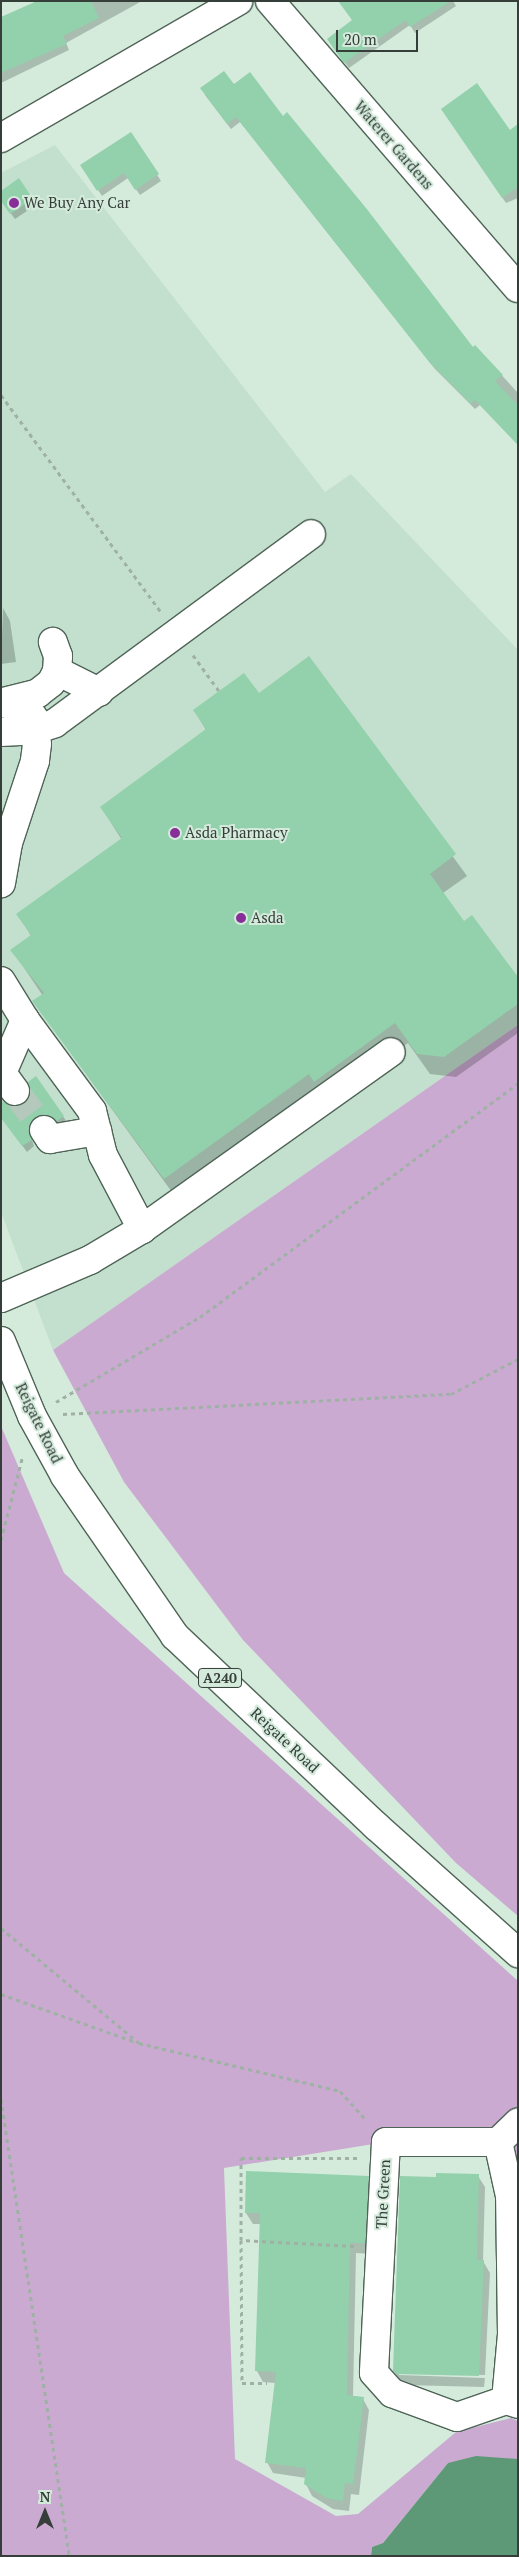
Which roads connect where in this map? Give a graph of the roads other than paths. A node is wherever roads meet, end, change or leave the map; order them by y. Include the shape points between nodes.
1 (238, 1) edge
2 (270, 1) edge
3 (1, 138) edge
4 (518, 288) edge
5 (310, 534) dead end
6 (53, 642) dead end
7 (57, 671) junction
8 (99, 692) junction
9 (1, 702) edge
10 (35, 730) junction
11 (1, 732) edge
12 (1, 884) edge
13 (1, 981) edge
14 (25, 1020) junction
15 (391, 1052) dead end
16 (15, 1091) tunnel mouth
17 (44, 1130) tunnel mouth
18 (97, 1131) junction
19 (142, 1229) junction
20 (1, 1298) edge
21 (1, 1341) edge
22 (518, 1953) edge
23 (518, 2123) edge
24 (498, 2142) junction
25 (515, 2334) edge
26 (512, 2402) edge

1 - 3 main road
2 - 4 main road, Waterer Gardens
5 - 8 main road
6 - 7 main road via 58,656
7 - 8 main road
7 - 9 main road via 51,683 38,693
8 - 10 main road via 55,723
9 - 10 main road via 27,708
10 - 11 main road
10 - 12 main road via 35,762 8,844
13 - 14 main road
14 - 16 main road via 2,1074
14 - 18 main road via 92,1111
15 - 19 main road
17 - 18 main road via 50,1139
18 - 19 main road via 103,1155
19 - 20 main road via 90,1260
21 - 22 main road, Reigate Road / A240 via 32,1416 65,1476 175,1636 376,1826
23 - 24 main road
24 - 25 main road, The Green via 510,2196
24 - 26 main road, The Green via 386,2150 374,2373 392,2393 457,2417
25 - 26 main road, The Green

